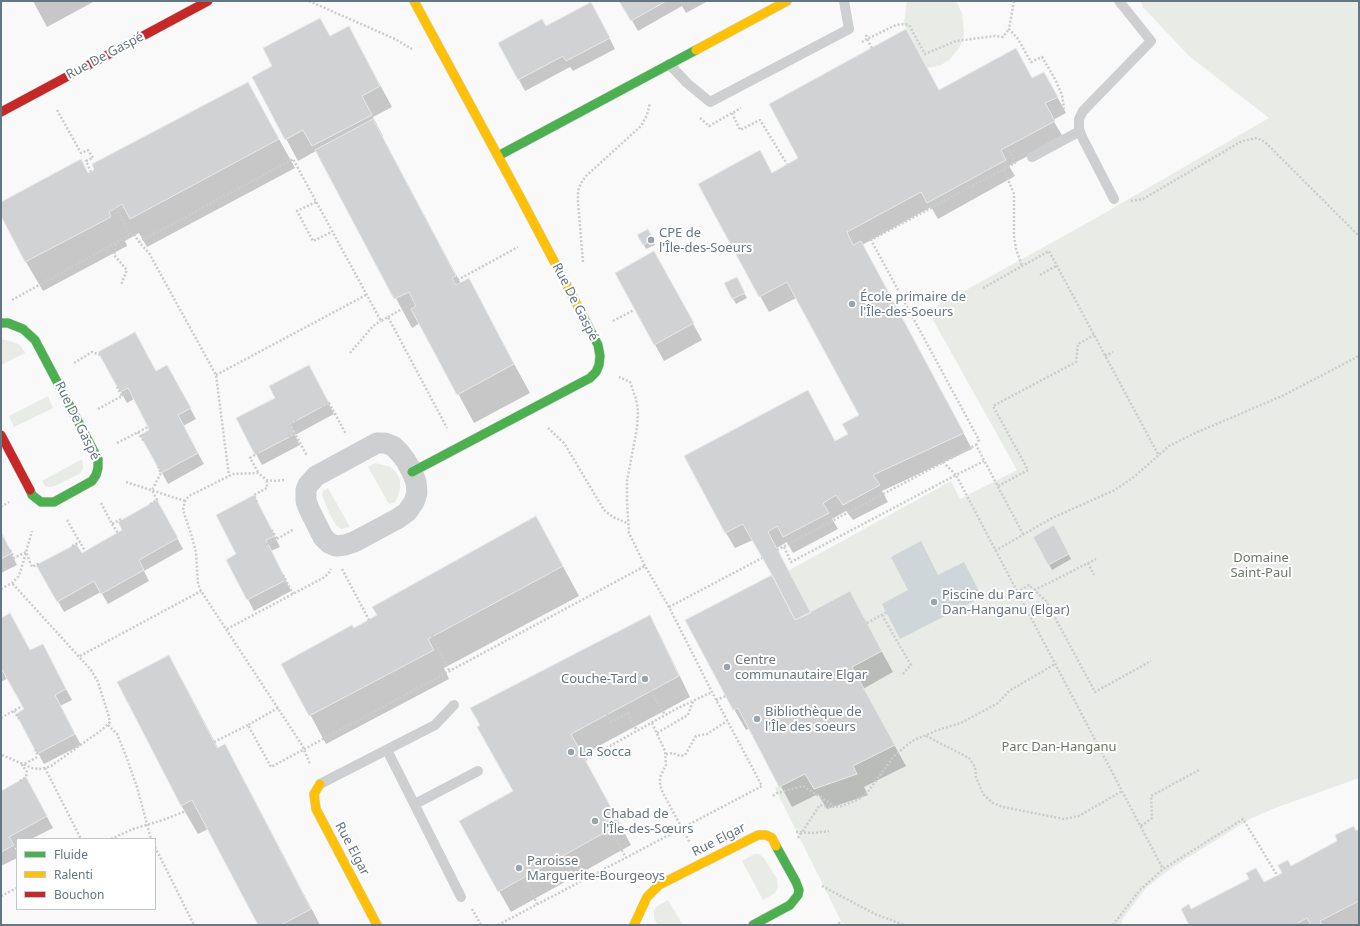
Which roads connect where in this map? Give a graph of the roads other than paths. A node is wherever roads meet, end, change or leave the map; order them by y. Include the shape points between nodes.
1 (208, 1) edge
2 (414, 1) edge
3 (787, 1) edge
4 (844, 1) edge
5 (1119, 1) edge
6 (670, 64) junction
7 (1, 112) edge
8 (1080, 131) junction
9 (498, 156) junction
10 (1032, 157) dead end
11 (1114, 199) road end
12 (1, 324) edge
13 (1, 435) edge
14 (412, 472) junction
15 (454, 705) dead end
16 (387, 750) junction
17 (478, 772) dead end
18 (320, 784) joint
19 (415, 804) junction
20 (465, 900) road end
21 (377, 925) edge
22 (634, 925) edge
23 (753, 925) edge

1 - 7 street, Rue De Gaspé
2 - 9 street, Rue De Gaspé
3 - 6 street
4 - 6 lane via 848,29 710,102 687,83
5 - 8 lane via 1150,41 1083,112 1079,119
6 - 9 street
8 - 10 lane
8 - 11 lane
9 - 14 street, Rue De Gaspé via 598,345 599,365 590,378
12 - 13 street, Rue De Gaspé via 8,323 23,329 35,340 95,452 98,459 96,475 86,485 54,502 41,502 32,495
14 - 14 street via 393,446 377,443 316,476 308,485 306,500 329,543 345,546 407,512 417,493
15 - 16 lane via 434,725
16 - 18 lane
16 - 19 lane
17 - 19 lane
18 - 21 street, Rue Elgar via 314,794 316,809
19 - 20 lane
22 - 23 street, Rue Elgar via 647,897 659,885 750,838 766,835 772,838 799,890 790,905

